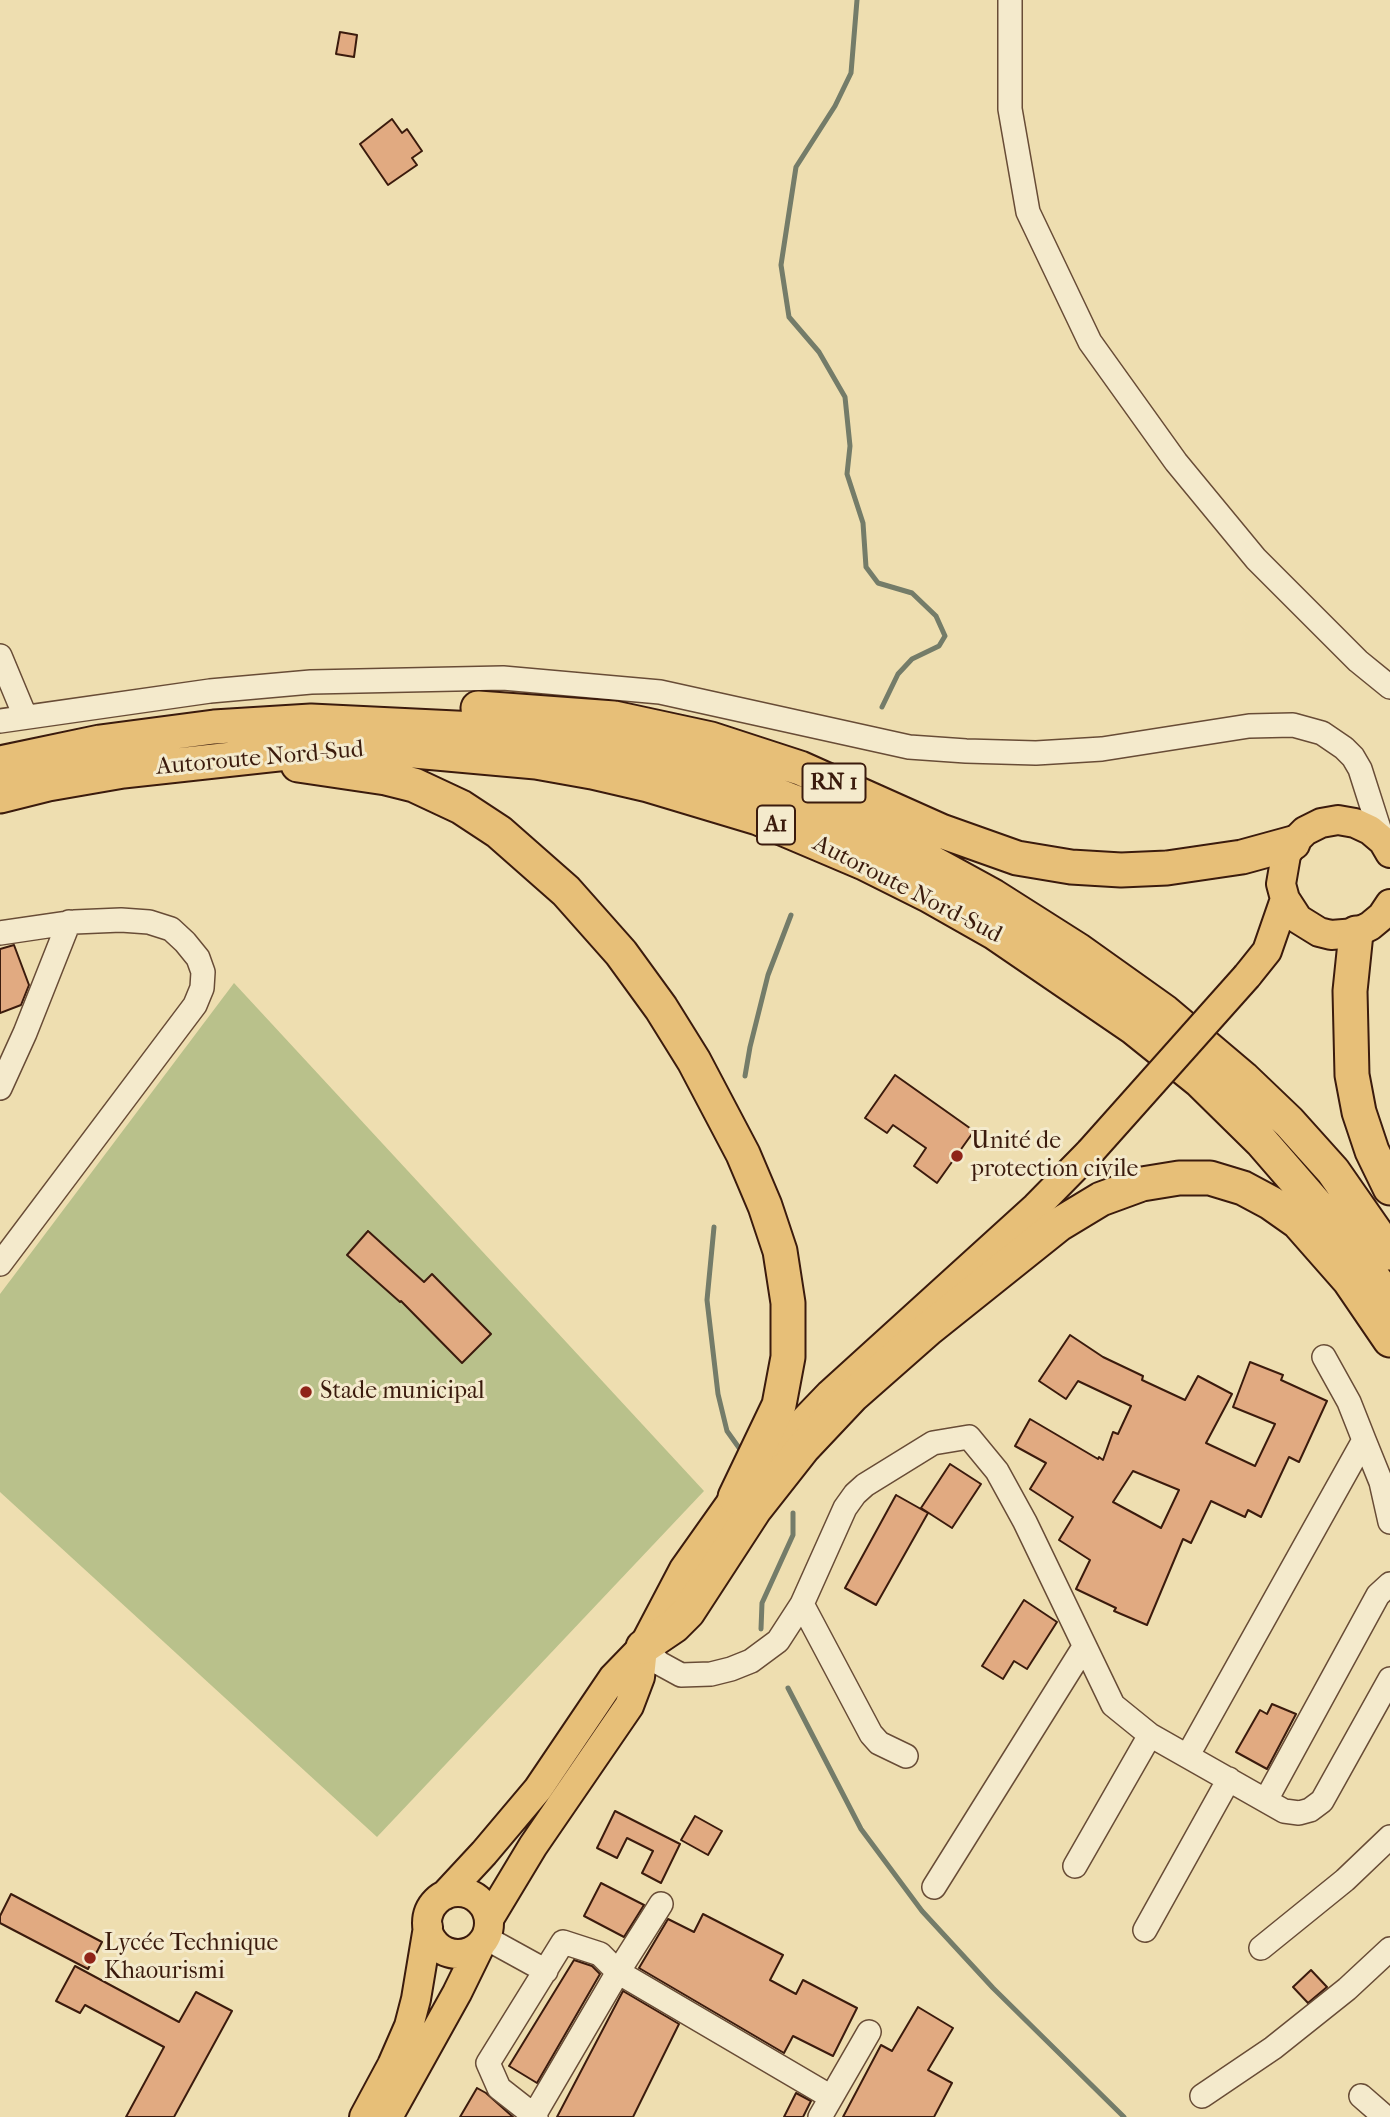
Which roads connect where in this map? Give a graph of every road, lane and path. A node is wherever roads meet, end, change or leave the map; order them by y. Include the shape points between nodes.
1 (1010, 0) edge
2 (0, 656) edge
3 (1390, 687) edge
4 (25, 716) junction
5 (0, 721) edge
6 (368, 724) junction
7 (242, 757) junction
8 (0, 763) edge
9 (1360, 769) junction
10 (0, 796) edge
11 (1338, 820) junction
12 (1293, 842) junction
13 (1387, 847) edge
14 (1285, 899) junction
15 (1379, 917) edge
16 (69, 922) junction
17 (1319, 932) junction
18 (0, 933) edge
19 (1267, 951) junction
20 (0, 1088) edge
21 (1390, 1188) edge
22 (1390, 1253) edge
23 (0, 1264) edge
24 (1390, 1300) edge
25 (1390, 1340) edge
26 (1324, 1357) dead end
27 (1364, 1440) junction
28 (735, 1497) junction
29 (1390, 1522) edge
30 (1390, 1584) edge
31 (802, 1604) junction
32 (643, 1647) junction
33 (1084, 1647) junction
34 (1390, 1679) edge
35 (1150, 1735) junction
36 (905, 1755) dead end
37 (1188, 1755) junction
38 (1229, 1779) junction
39 (1266, 1800) junction
40 (1390, 1837) edge
41 (1075, 1867) dead end
42 (934, 1887) dead end
43 (445, 1895) junction
44 (661, 1904) dead end
45 (428, 1927) junction
46 (1145, 1930) dead end
47 (485, 1934) junction
48 (1261, 1948) dead end
49 (1390, 1949) edge
50 (545, 1971) junction
51 (618, 1972) junction
52 (869, 2032) dead end
53 (1202, 2096) dead end
54 (1361, 2096) dead end
55 (826, 2107) edge
56 (364, 2117) edge
57 (388, 2117) edge
58 (535, 2117) edge
59 (1385, 2117) edge

1 - 3 street via 1010,109 1028,212 1090,342 1176,462 1256,559
2 - 4 street
4 - 5 street
4 - 9 street via 311,682 503,678 660,692 909,747 966,751 1102,749 1249,726 1293,725 1334,739
6 - 8 highway, Autoroute Nord-Sud / A1 via 311,721 214,727 100,742
6 - 12 highway, RN 1 via 468,708 614,718 711,738 800,768 941,831 1017,858 1071,867 1167,868 1242,857
6 - 22 highway, Autoroute Nord-Sud / A1 via 497,730 615,747 777,794 920,856 1078,950 1165,1012 1243,1078 1333,1171
7 - 10 highway, Autoroute Nord-Sud / A1 via 123,771
7 - 24 highway, Autoroute Nord-Sud / A1 via 333,748 392,749 547,764 704,800 864,863 995,933 1168,1054 1298,1181
7 - 28 highway via 386,778 414,785 461,807 499,832 566,891 621,953 661,1008 743,1154 780,1251 788,1303 788,1357 779,1405
9 - 11 street via 1355,797
9 - 13 street
11 - 12 main road via 1321,823
11 - 13 main road via 1370,830
12 - 14 main road via 1282,869
14 - 17 main road via 1298,919
14 - 19 main road
15 - 17 main road via 1331,935
15 - 21 highway via 1350,991 1352,1074 1372,1151
16 - 18 street
16 - 20 street
16 - 23 street via 135,920 171,929 198,958 202,989 195,1005
17 - 19 main road
19 - 28 main road, bridge via 1090,1152 830,1394
25 - 32 highway via 1349,1280 1298,1222 1242,1188 1210,1178 1179,1178 1142,1184 1101,1199 1058,1225 853,1395 755,1509 688,1612
26 - 27 street
27 - 29 street via 1381,1482
27 - 37 street
28 - 32 main road via 684,1569
30 - 39 street via 1378,1595
31 - 32 street via 778,1640 751,1661 731,1669 681,1675
31 - 33 street via 855,1494 933,1443 969,1437 997,1471 1016,1505
31 - 36 street via 871,1734
32 - 43 main road via 613,1678 538,1789
32 - 47 main road via 640,1677 629,1706 533,1846
33 - 35 street via 1113,1705
33 - 42 street
34 - 39 street via 1322,1801 1299,1813 1284,1811
35 - 37 street
35 - 41 street
37 - 38 street
38 - 39 street
38 - 46 street
40 - 48 street
43 - 45 main road via 431,1908
43 - 47 main road via 464,1893 481,1902
44 - 51 street
45 - 47 main road via 436,1945 453,1954 472,1951
45 - 56 main road via 409,2026
47 - 50 street
47 - 57 main road
49 - 53 street via 1273,2048
50 - 51 street via 564,1942 600,1954
50 - 58 street via 488,2063 499,2088
51 - 55 street
51 - 58 street
52 - 55 street
54 - 59 street

